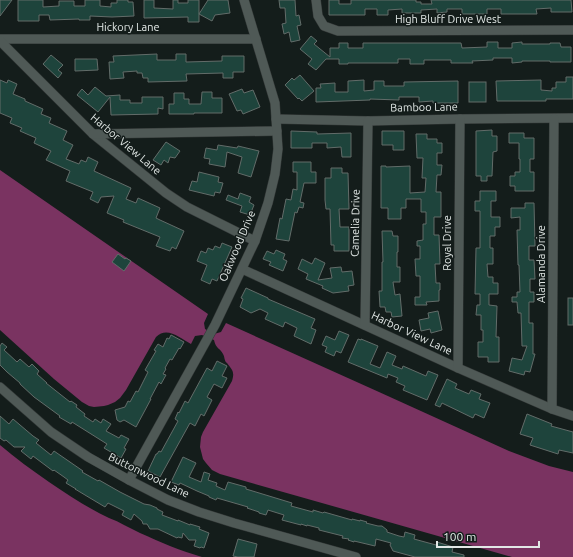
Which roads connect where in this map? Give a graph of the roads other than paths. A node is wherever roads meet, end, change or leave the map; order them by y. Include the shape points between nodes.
1 (244, 0) edge
2 (316, 0) edge
3 (573, 30) edge
4 (0, 40) edge
5 (256, 40) junction
6 (460, 118) junction
7 (573, 118) edge
8 (276, 119) junction
9 (554, 119) junction
10 (368, 121) junction
11 (277, 131) junction
12 (93, 134) junction
13 (255, 241) junction
14 (242, 269) junction
15 (365, 325) junction
16 (458, 368) junction
17 (0, 387) edge
18 (552, 409) junction
19 (573, 416) edge
20 (128, 480) junction
21 (356, 557) edge

1 - 5 street, Oakwood Drive
2 - 3 street, High Bluff Drive West via 318,16 324,26 338,31
4 - 5 street, Hickory Lane
4 - 12 street, Harbor View Lane
5 - 8 street, Oakwood Drive via 275,103
6 - 9 street, Bamboo Lane
6 - 10 street, Bamboo Lane
6 - 16 street, Royal Drive
7 - 9 street, Bamboo Lane
8 - 10 street, Bamboo Lane
8 - 11 street, Oakwood Drive
9 - 18 street, Alamanda Drive
10 - 15 street, Camelia Drive
11 - 12 street
11 - 13 street, Oakwood Drive via 275,174
12 - 13 street, Harbor View Lane via 187,207
13 - 14 street, Oakwood Drive
14 - 15 street, Harbor View Lane
14 - 20 street, Oakwood Drive via 215,325
15 - 16 street, Harbor View Lane
16 - 18 street, Harbor View Lane
17 - 20 street, Buttonwood Lane via 51,432
18 - 19 street, Harbor View Lane
20 - 21 street, Buttonwood Lane via 199,512

